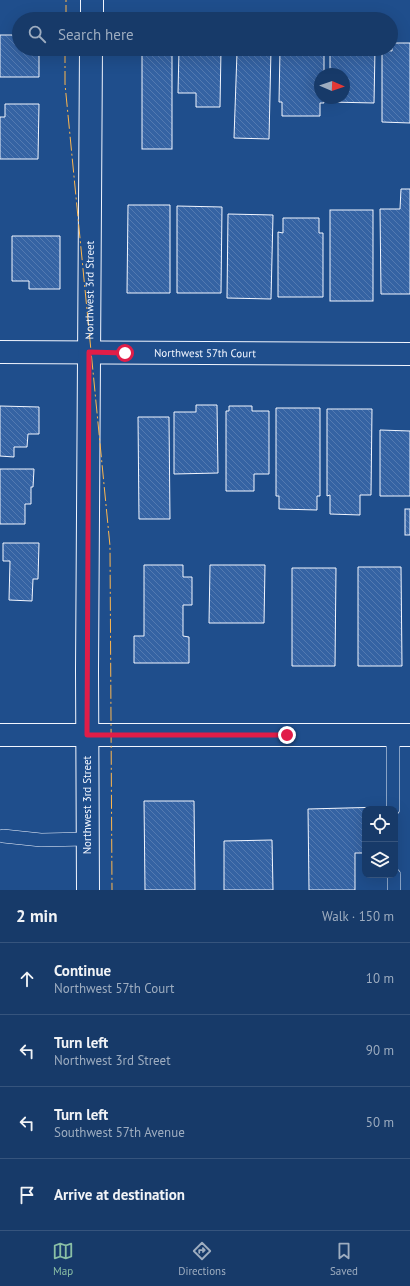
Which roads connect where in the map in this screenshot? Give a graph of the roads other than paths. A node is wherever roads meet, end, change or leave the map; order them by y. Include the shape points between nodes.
1 (92, 0) edge
2 (92, 12) edge
3 (91, 56) edge
4 (0, 352) edge
5 (89, 352) junction
6 (410, 354) edge
7 (0, 735) edge
8 (87, 735) junction
9 (402, 735) edge
10 (393, 806) edge
11 (3, 836) dead end
12 (87, 839) junction
13 (394, 878) edge
14 (88, 890) edge
15 (394, 890) edge

1 - 2 street
3 - 5 street, Northwest 3rd Street
4 - 5 street, Northwest 57th Court
5 - 6 street, Northwest 57th Court
5 - 8 street, Northwest 3rd Street
7 - 8 street
8 - 9 street
8 - 12 street, Northwest 3rd Street
9 - 10 lane
11 - 12 lane via 41,840
12 - 14 street, Northwest 3rd Street
13 - 15 lane

